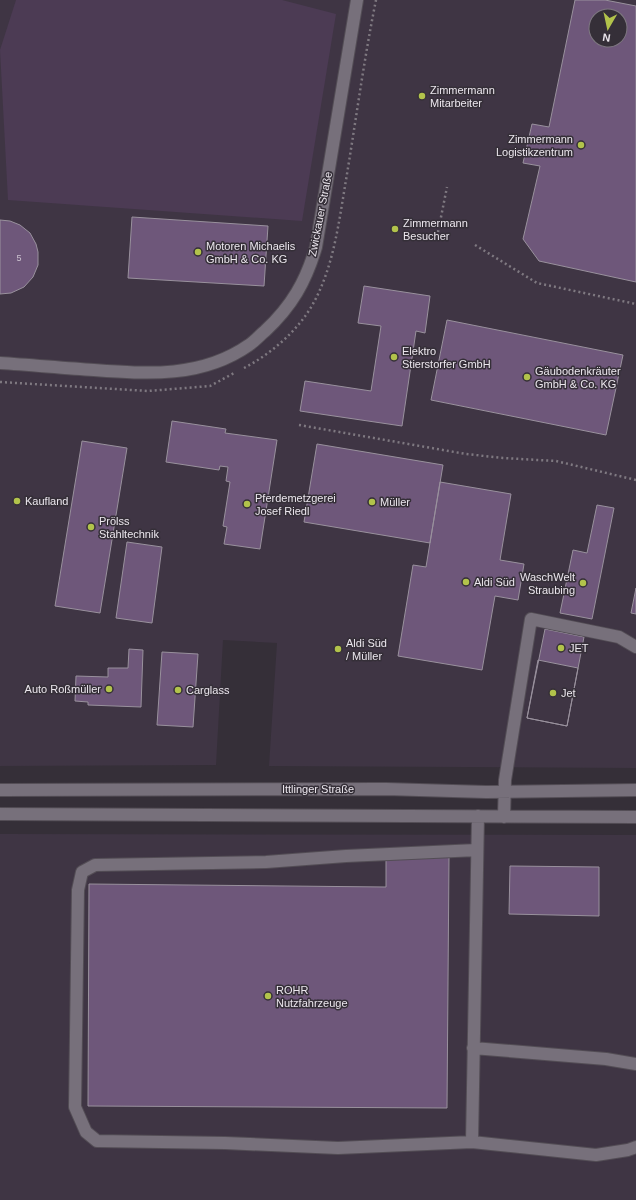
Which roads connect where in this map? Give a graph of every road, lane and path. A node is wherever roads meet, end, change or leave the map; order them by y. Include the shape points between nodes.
1 (357, 0) edge
2 (376, 0) edge
3 (447, 187) dead end
4 (437, 237) dead end
5 (475, 245) dead end
6 (636, 304) edge
7 (0, 363) edge
8 (0, 382) edge
9 (299, 425) dead end
10 (636, 480) edge
11 (636, 647) edge
12 (0, 790) edge
13 (636, 790) edge
14 (505, 791) junction
15 (0, 814) edge
16 (478, 816) junction
17 (504, 817) junction
18 (636, 817) edge
19 (477, 850) junction
20 (473, 1048) junction
21 (636, 1064) edge
22 (472, 1142) junction
23 (636, 1146) edge

1 - 7 street, Zwickauer Straße via 316,247 305,280 279,318 250,345 223,360 199,368 169,373 139,374
2 - 8 path via 340,218 330,263 313,303 284,338 260,360 210,386 148,391
3 - 4 path
5 - 6 path via 537,283
9 - 10 path via 466,454 556,461
11 - 14 street via 619,637 531,619
12 - 14 street, Ittlinger Straße
13 - 14 street, Ittlinger Straße
14 - 17 street
15 - 16 street
16 - 17 street
16 - 19 street
17 - 18 street
19 - 20 street
19 - 22 street via 266,862 95,865 82,872 78,890 75,1106 86,1132 97,1141 338,1148
20 - 21 street via 606,1059
20 - 22 street
22 - 23 street via 596,1154 628,1150

